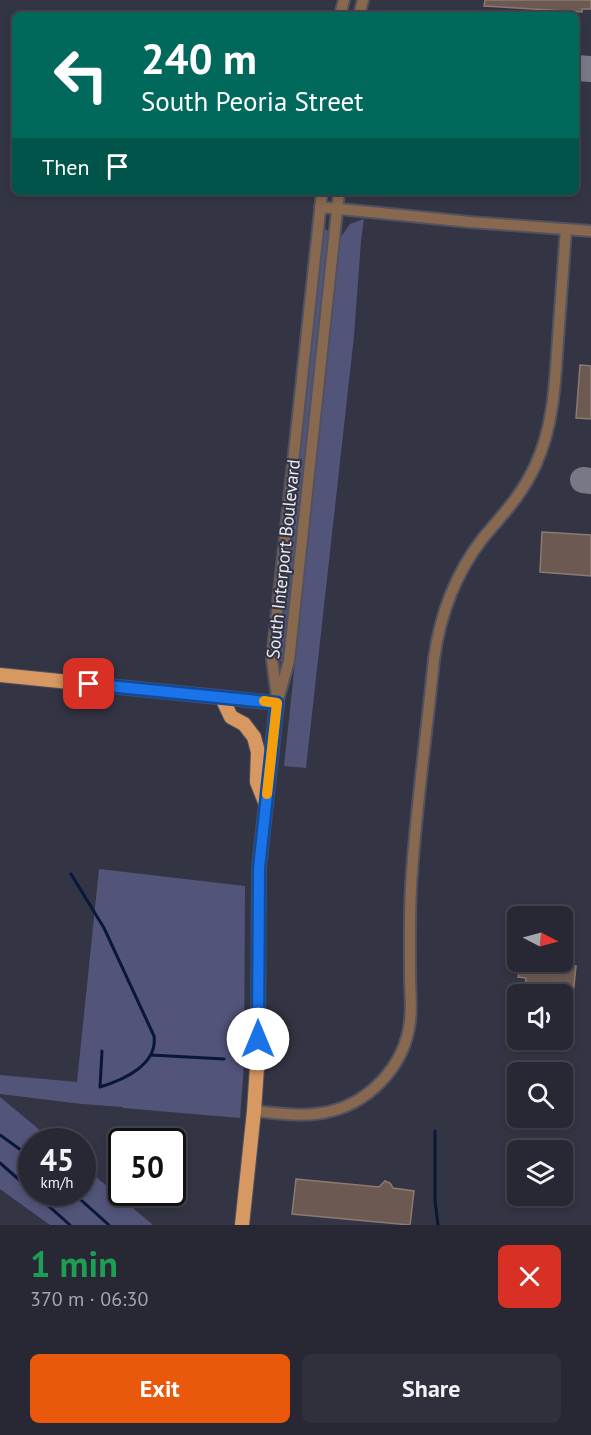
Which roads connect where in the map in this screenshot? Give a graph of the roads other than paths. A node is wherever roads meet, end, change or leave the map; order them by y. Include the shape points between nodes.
1 (322, 195) edge
2 (339, 195) edge
3 (320, 207) junction
4 (337, 208) junction
5 (566, 229) junction
6 (591, 231) edge
7 (0, 675) edge
8 (222, 698) junction
9 (277, 703) junction
10 (266, 804) junction
11 (254, 1111) junction
12 (242, 1225) edge

1 - 3 street, South Interport Boulevard
2 - 4 street, South Interport Boulevard
3 - 4 street
3 - 9 street, South Interport Boulevard via 272,659
4 - 5 street
4 - 9 street, South Interport Boulevard via 289,661
5 - 6 street
5 - 11 street via 553,404 542,449 520,494 462,570 438,633 412,872 411,1010 407,1039 386,1077 352,1103 333,1111 309,1114
7 - 8 main road
8 - 9 main road
8 - 10 main road via 231,717 244,724 254,737 257,782
9 - 10 main road
10 - 11 main road via 259,868
11 - 12 main road

